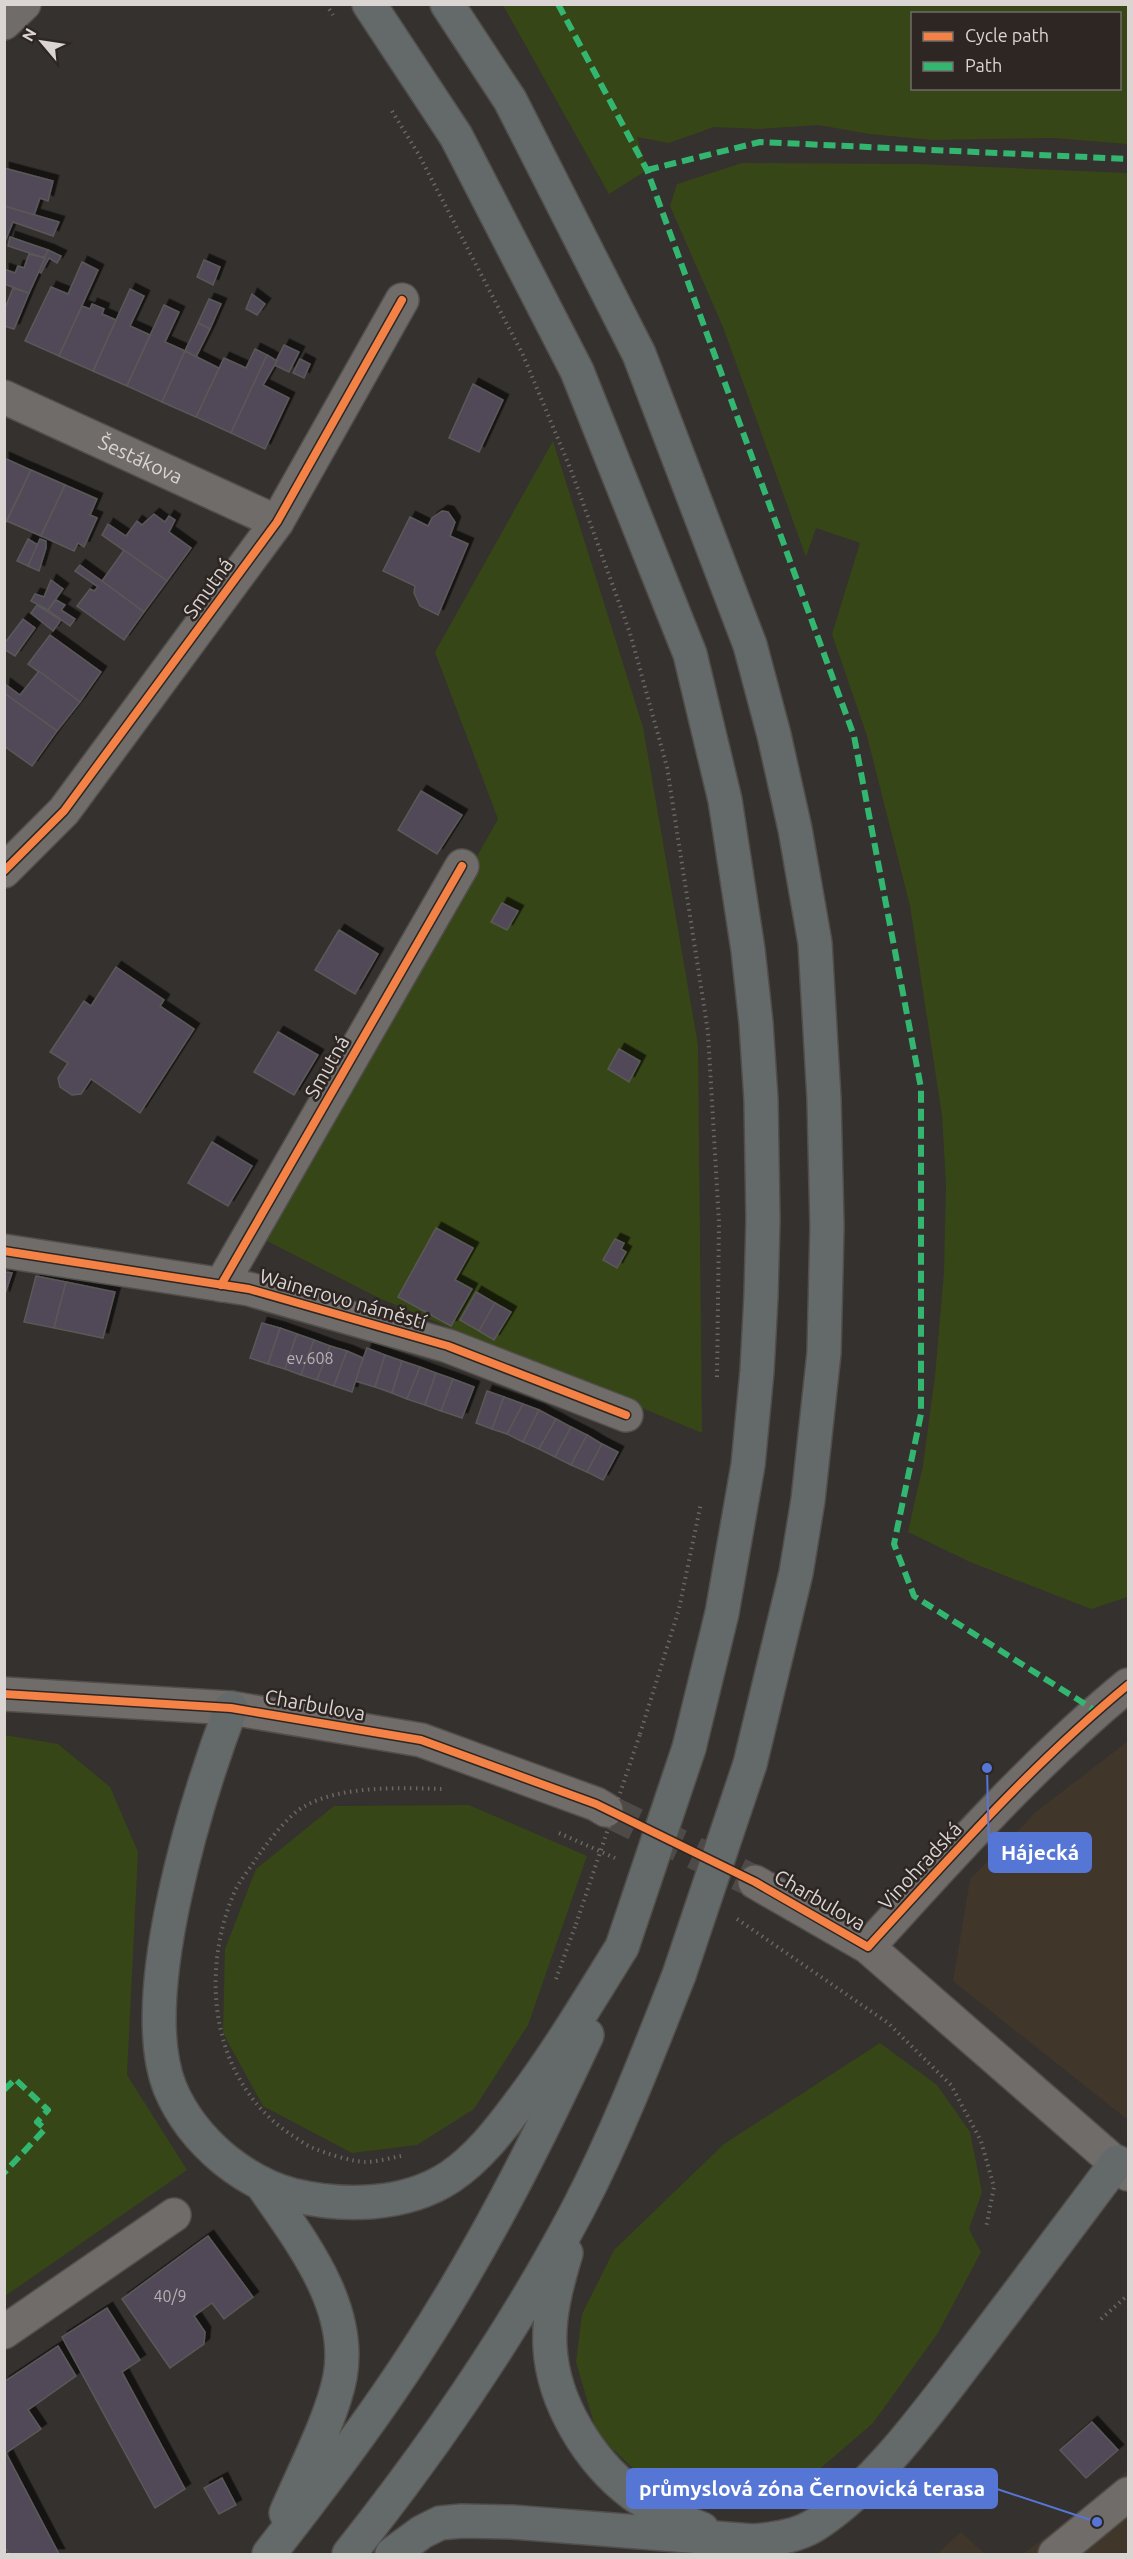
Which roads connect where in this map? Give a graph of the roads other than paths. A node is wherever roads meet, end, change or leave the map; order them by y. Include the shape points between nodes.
1 (24, 4) edge
2 (369, 4) edge
3 (447, 4) edge
4 (4, 23) edge
5 (402, 300) dead end
6 (4, 397) edge
7 (277, 522) junction
8 (462, 866) dead end
9 (4, 871) edge
10 (4, 1251) edge
11 (221, 1285) junction
12 (626, 1415) dead end
13 (1128, 1685) edge
14 (4, 1694) edge
15 (231, 1708) junction
16 (606, 1810) tunnel mouth
17 (756, 1882) tunnel mouth
18 (622, 1947) junction
19 (868, 1947) junction
20 (1123, 2168) edge
21 (261, 2183) junction
22 (578, 2209) junction
23 (174, 2215) dead end
24 (4, 2332) edge
25 (1128, 2494) edge
26 (732, 2540) junction
27 (269, 2554) edge
28 (350, 2554) edge
29 (392, 2554) edge
30 (1055, 2554) edge

1 - 4 street
2 - 18 highway, bridge via 456,136 577,371 690,654 725,800 747,939 762,1144 761,1296 748,1465 722,1613 689,1748
3 - 22 highway, bridge via 510,100 639,354 750,645 795,829 814,943 825,1099 824,1353 808,1500 775,1668 750,1764 679,1975
5 - 7 street, Smutná
6 - 7 street, Šestákova
7 - 9 street, Smutná via 64,811
8 - 11 street, Smutná
10 - 11 street, Wainerovo náměstí
11 - 12 street, Wainerovo náměstí via 249,1288 448,1346
13 - 19 street, Vinohradská via 1013,1792
14 - 15 street, Charbulova
15 - 16 street, Charbulova via 421,1740
15 - 21 highway via 213,1756 184,1862 164,1965 158,2026 162,2058 180,2110 211,2148
17 - 19 street, Charbulova
18 - 21 highway via 541,2075 485,2147 449,2178 411,2195 358,2202 310,2199
18 - 27 highway via 590,2030 557,2100 473,2259 416,2353
19 - 20 street, Charbulova
20 - 26 highway via 941,2395 843,2504 800,2532 778,2539
21 - 27 highway via 326,2287 342,2354 340,2377 330,2407
22 - 26 highway via 550,2328 552,2360 569,2414 602,2465 632,2493 681,2521
22 - 28 highway via 479,2374
23 - 24 street
25 - 30 street
26 - 29 highway via 462,2521 440,2523

